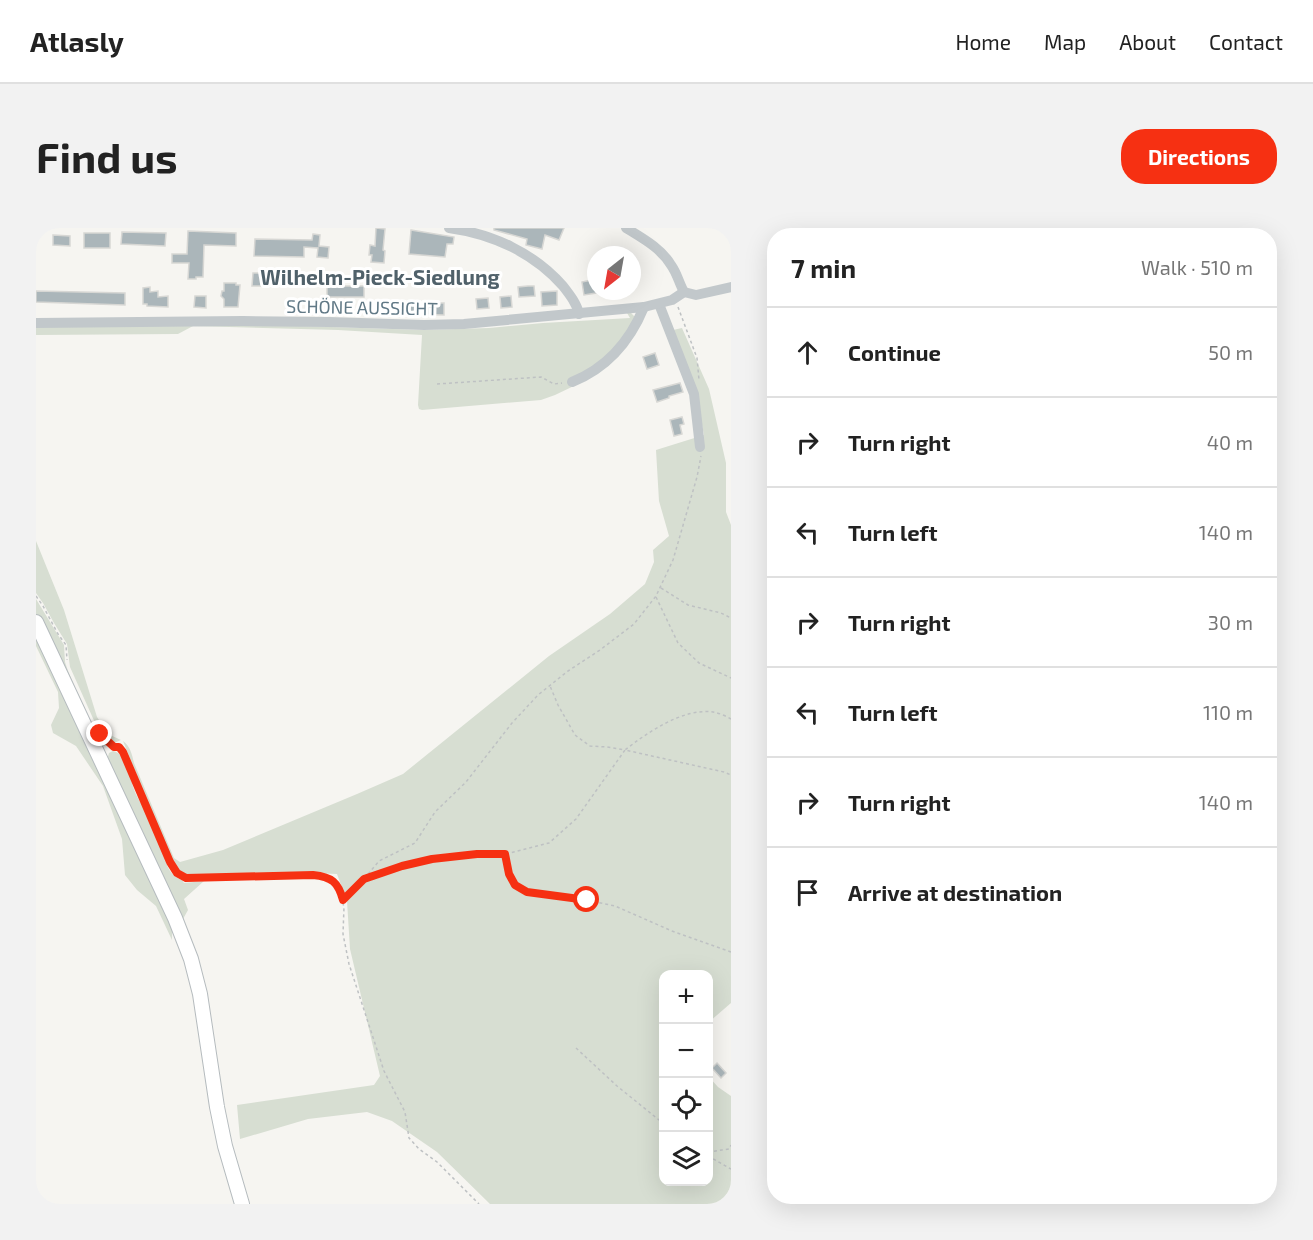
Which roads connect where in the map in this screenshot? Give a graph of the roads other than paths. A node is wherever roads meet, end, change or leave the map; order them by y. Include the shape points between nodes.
1 (449, 228) edge
2 (626, 228) edge
3 (731, 287) edge
4 (680, 295) junction
5 (659, 304) junction
6 (644, 307) junction
7 (579, 314) junction
8 (36, 323) edge
9 (572, 382) dead end
10 (701, 451) road end
11 (36, 622) edge
12 (242, 1204) edge

1 - 7 street via 502,241 533,259 555,277
2 - 4 street via 664,255 676,272
3 - 4 street, SCHÖNE AUSSICHT
4 - 5 street, SCHÖNE AUSSICHT
5 - 6 street, SCHÖNE AUSSICHT
5 - 10 street via 694,394
6 - 7 street, SCHÖNE AUSSICHT
6 - 9 street via 630,334 607,362
7 - 8 street, SCHÖNE AUSSICHT via 454,325
11 - 12 main road via 191,959 225,1146

